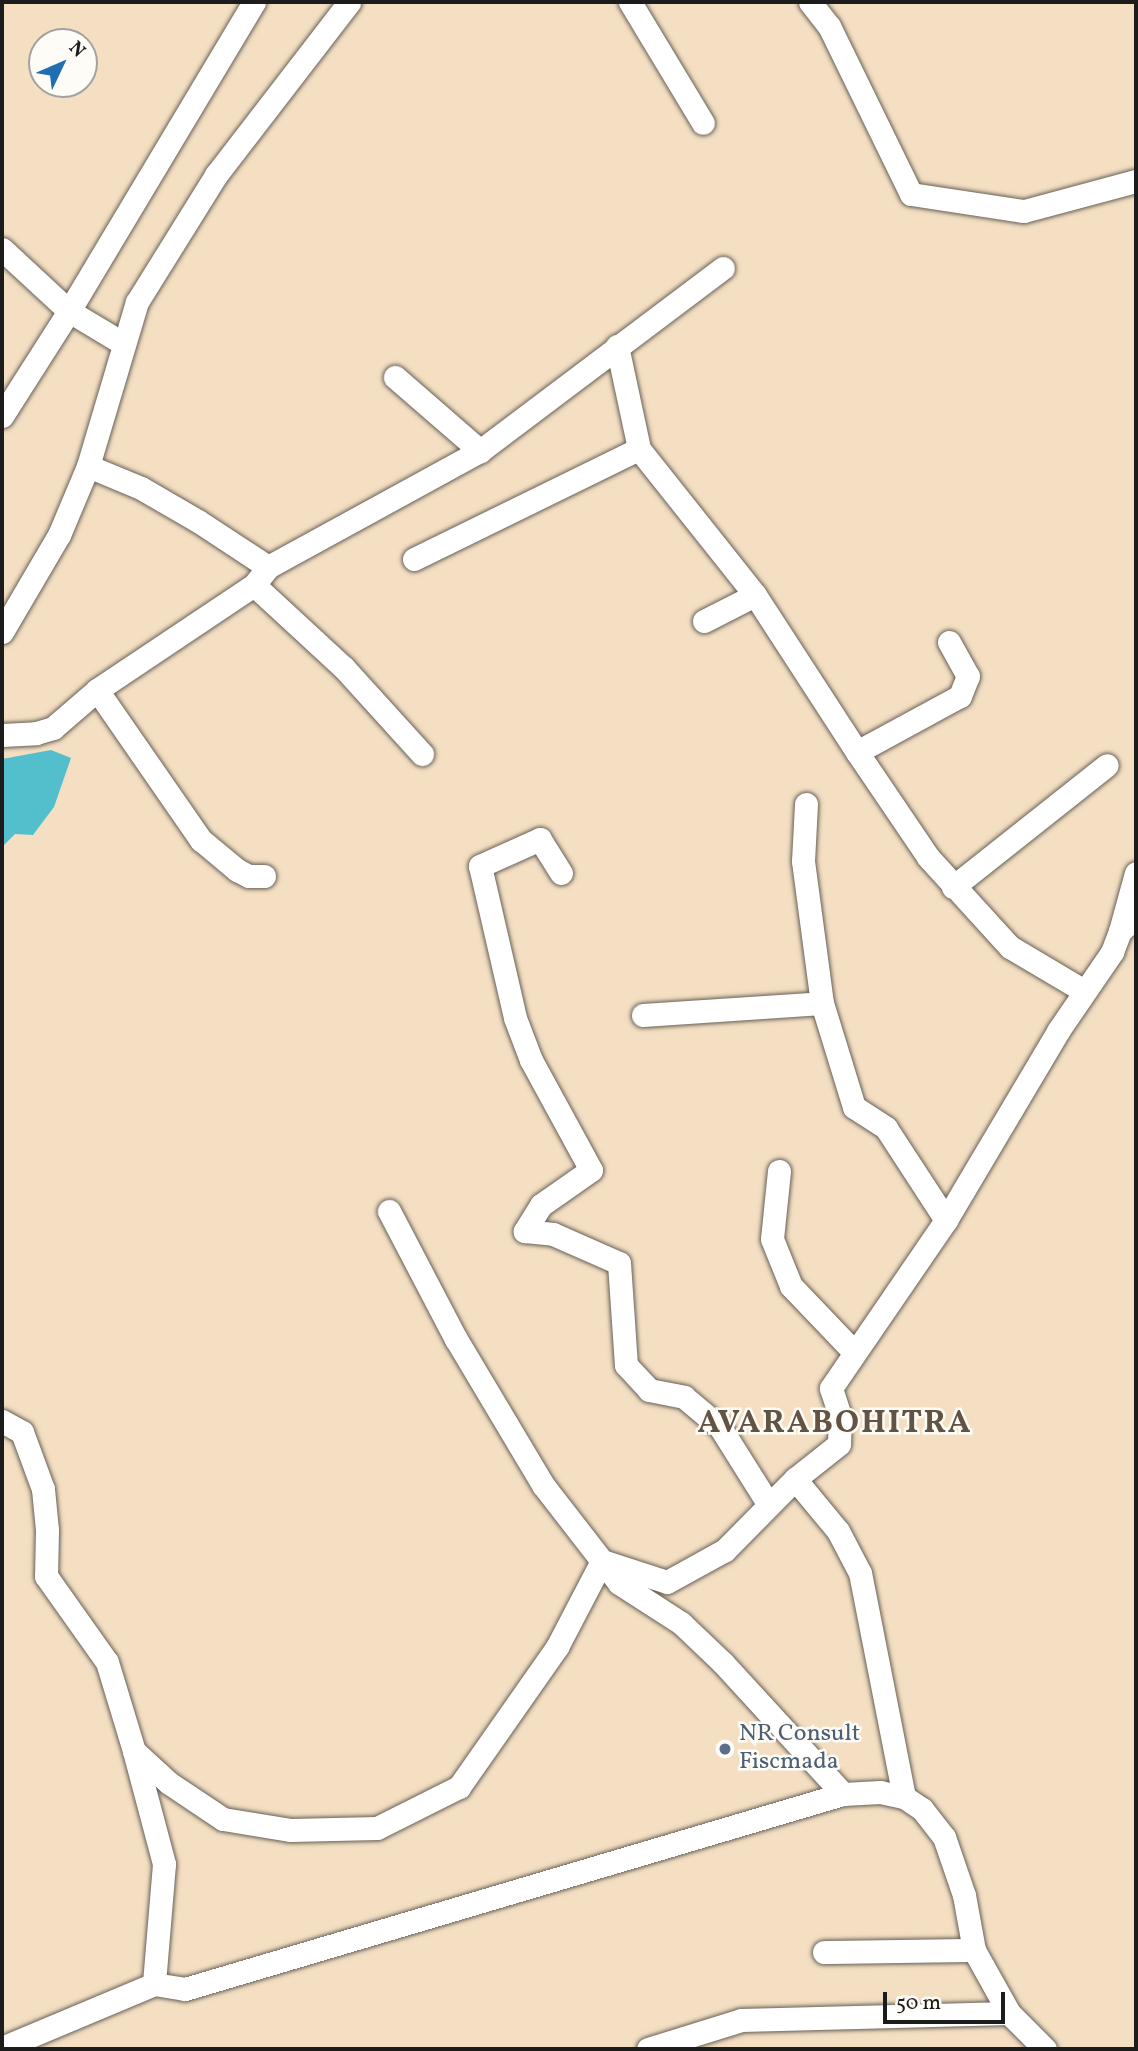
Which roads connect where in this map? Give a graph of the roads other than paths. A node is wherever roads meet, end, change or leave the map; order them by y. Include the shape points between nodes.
1 (254, 2) edge
2 (349, 2) edge
3 (629, 2) edge
4 (810, 2) edge
5 (704, 123) dead end
6 (1136, 181) edge
7 (2, 248) edge
8 (723, 268) dead end
9 (69, 311) junction
10 (124, 344) junction
11 (617, 346) junction
12 (396, 377) dead end
13 (2, 416) edge
14 (639, 449) junction
15 (480, 451) junction
16 (88, 466) junction
17 (414, 559) dead end
18 (268, 567) junction
19 (254, 585) junction
20 (755, 595) junction
21 (704, 621) dead end
22 (2, 632) edge
23 (949, 642) dead end
24 (97, 690) junction
25 (2, 735) edge
26 (857, 752) junction
27 (422, 754) dead end
28 (1107, 765) dead end
29 (806, 804) dead end
30 (561, 873) dead end
31 (1136, 873) edge
32 (264, 876) dead end
33 (953, 887) junction
34 (1128, 924) edge
35 (1084, 991) junction
36 (822, 1003) junction
37 (643, 1015) dead end
38 (779, 1171) dead end
39 (390, 1211) dead end
40 (946, 1220) junction
41 (854, 1352) junction
42 (2, 1421) edge
43 (795, 1479) junction
44 (769, 1506) junction
45 (602, 1561) junction
46 (134, 1751) junction
47 (843, 1794) junction
48 (904, 1797) junction
49 (974, 1950) junction
50 (824, 1952) dead end
51 (154, 1984) junction
52 (1009, 2013) junction
53 (2, 2048) edge
54 (648, 2049) edge
55 (1045, 2049) edge

1 - 9 street
2 - 10 street via 216,175 137,302
3 - 5 street
4 - 6 street via 828,26 911,194 1024,211
7 - 9 street
8 - 11 street
9 - 10 street
9 - 13 street
10 - 16 street
11 - 14 street
11 - 15 street
12 - 15 street
14 - 17 street
14 - 20 street
15 - 18 street
16 - 18 street via 141,488
16 - 22 street via 59,536
18 - 19 street
19 - 24 street
19 - 27 street via 344,668
20 - 21 street
20 - 26 street
23 - 26 street via 968,676 960,696
24 - 25 street via 53,728
24 - 32 street via 201,840 237,870
26 - 33 street
28 - 33 street
29 - 36 street via 803,860
30 - 44 street via 540,839 480,866 515,1018 531,1060 591,1170 541,1205 525,1231 554,1234 619,1263 626,1365 649,1390 684,1397 720,1427
31 - 34 street
33 - 35 street via 1010,947
34 - 35 street
35 - 40 street
36 - 37 street
36 - 40 street via 854,1107 886,1128
38 - 41 street via 772,1239 791,1286
39 - 45 street via 456,1339 543,1485
40 - 41 street
41 - 43 street via 831,1388 839,1416 839,1444
42 - 46 street via 22,1432 43,1489 46,1576 107,1662
43 - 44 street
43 - 48 street via 838,1531 860,1573
44 - 45 street via 725,1550 667,1582
45 - 46 street via 556,1647 459,1787 377,1828 291,1830 223,1819 169,1783
45 - 47 street via 620,1584 681,1623 723,1663
46 - 51 street via 164,1864
47 - 48 street via 880,1792
47 - 51 street via 185,1989
48 - 49 street via 922,1809 944,1837 964,1895
49 - 50 street
49 - 52 street
51 - 53 street
52 - 54 street via 741,2020
52 - 55 street

